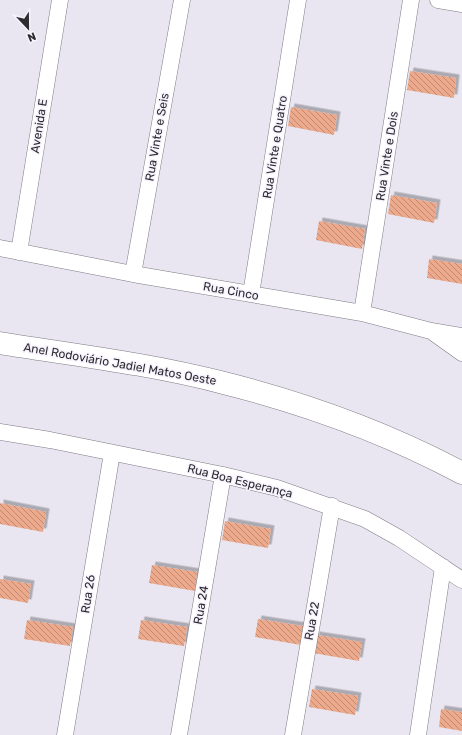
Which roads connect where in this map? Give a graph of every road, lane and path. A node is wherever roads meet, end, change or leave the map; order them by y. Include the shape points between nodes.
1 (60, 0) edge
2 (182, 0) edge
3 (298, 0) edge
4 (411, 0) edge
5 (438, 0) edge
6 (462, 4) edge
7 (0, 248) edge
8 (19, 252) junction
9 (133, 274) junction
10 (251, 294) junction
11 (362, 313) junction
12 (431, 331) junction
13 (462, 336) edge
14 (0, 343) edge
15 (462, 353) edge
16 (0, 432) edge
17 (112, 453) junction
18 (462, 473) edge
19 (223, 475) junction
20 (332, 506) junction
21 (443, 567) junction
22 (462, 580) edge
23 (65, 735) edge
24 (179, 735) edge
25 (293, 735) edge
26 (418, 735) edge

1 - 8 street, Avenida E
2 - 9 street, Rua Vinte e Seis
3 - 10 street, Rua Vinte e Quatro
4 - 11 street, Rua Vinte e Dois
5 - 6 street
7 - 8 street, Rua Cinco
8 - 9 street, Rua Cinco
9 - 10 street, Rua Cinco
10 - 11 street, Rua Cinco
11 - 12 street, Rua Cinco
12 - 13 street, Rua Cinco
12 - 15 street
14 - 18 highway, Anel Rodoviário Jadiel Matos Oeste via 163,369 238,386 301,404 354,424 402,443
16 - 17 street, Rua Boa Esperança
17 - 19 street, Rua Boa Esperança
17 - 23 street, Rua 26
19 - 20 street, Rua Boa Esperança via 278,488
19 - 24 street, Rua 24
20 - 21 street, Rua Boa Esperança via 365,519
20 - 25 street, Rua 22
21 - 22 street, Rua Boa Esperança
21 - 26 street

